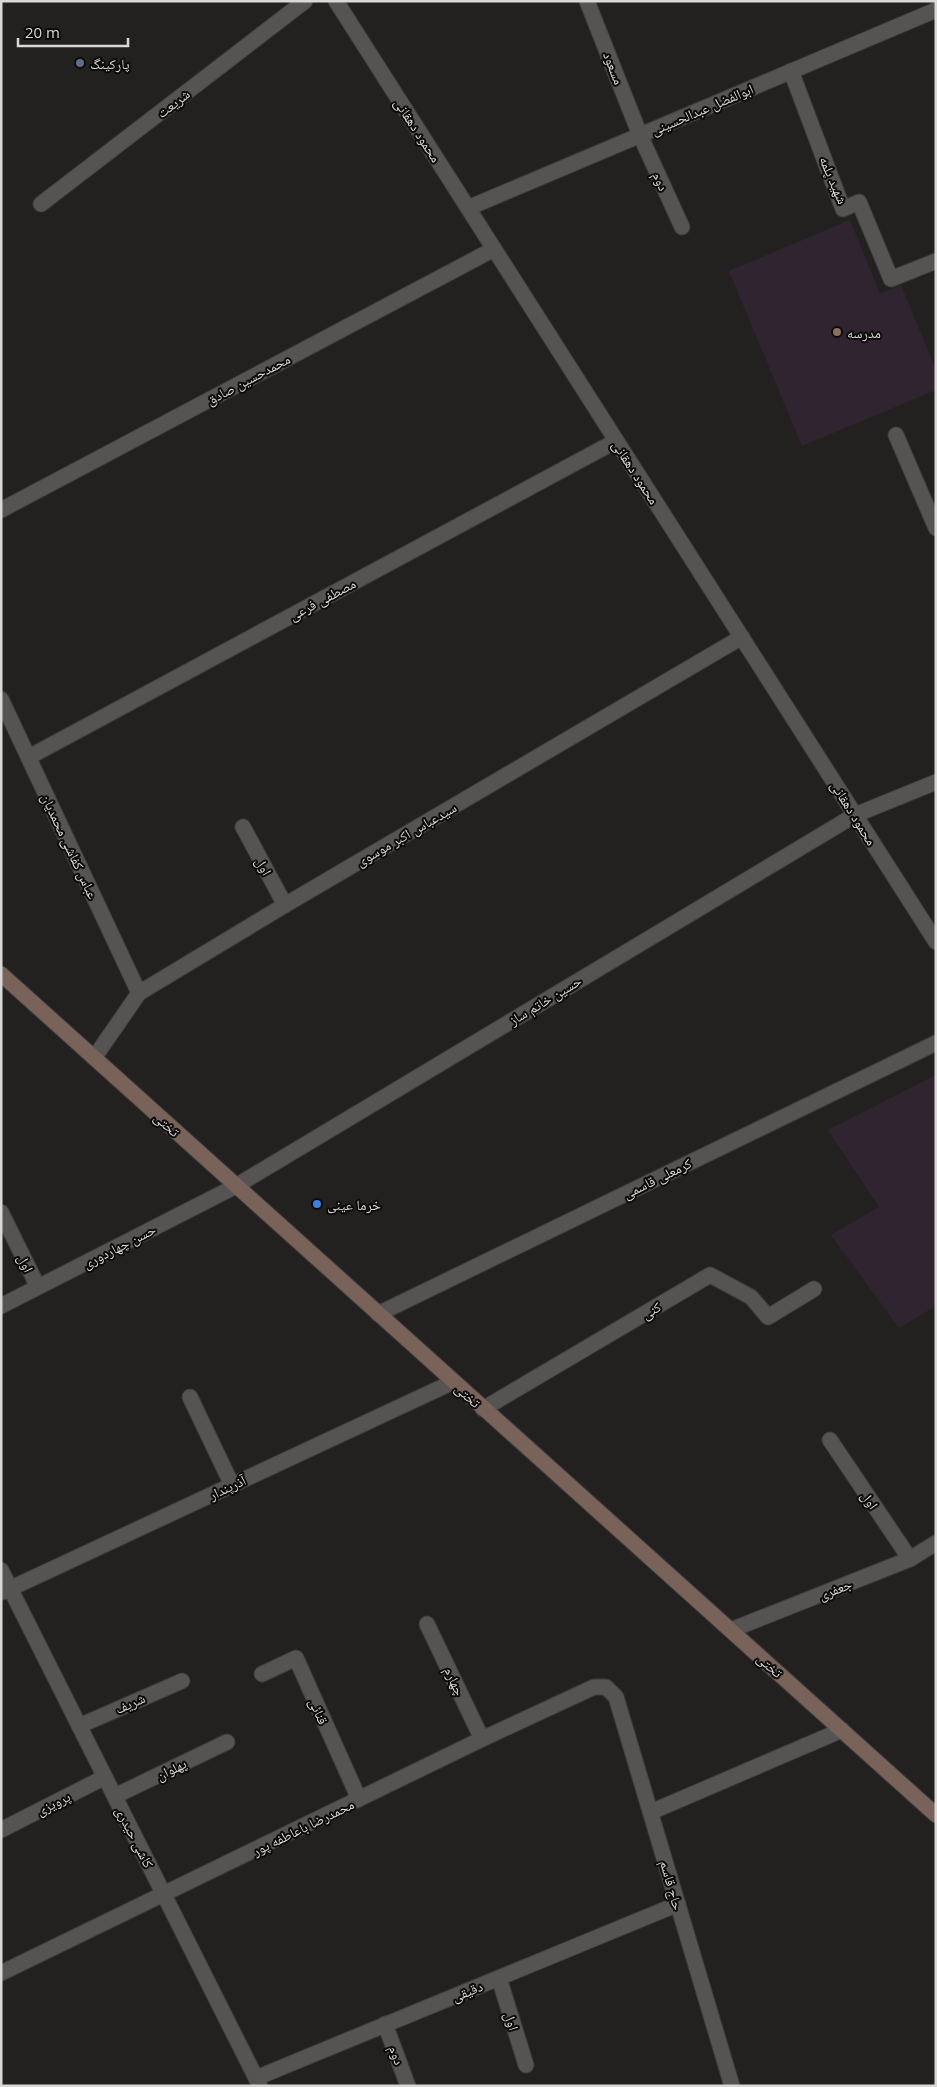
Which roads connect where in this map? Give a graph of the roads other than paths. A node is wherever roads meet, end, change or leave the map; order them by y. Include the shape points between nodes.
1 (305, 1) edge
2 (336, 1) edge
3 (587, 1) edge
4 (936, 10) edge
5 (791, 71) junction
6 (640, 135) junction
7 (41, 204) dead end
8 (468, 208) junction
9 (682, 227) dead end
10 (494, 249) junction
11 (936, 261) edge
12 (896, 435) dead end
13 (616, 441) junction
14 (1, 510) edge
15 (936, 528) edge
16 (742, 637) junction
17 (1, 699) edge
18 (29, 757) junction
19 (936, 782) edge
20 (855, 815) junction
21 (243, 826) dead end
22 (286, 905) junction
23 (936, 942) edge
24 (1, 974) edge
25 (139, 993) junction
26 (936, 1042) edge
27 (94, 1058) junction
28 (236, 1186) junction
29 (1, 1212) edge
30 (38, 1287) junction
31 (814, 1289) dead end
32 (1, 1306) edge
33 (378, 1314) junction
34 (453, 1382) junction
35 (190, 1397) dead end
36 (483, 1409) junction
37 (830, 1440) dead end
38 (232, 1485) junction
39 (936, 1543) edge
40 (910, 1559) junction
41 (1, 1570) edge
42 (6, 1591) edge
43 (427, 1624) dead end
44 (731, 1630) junction
45 (262, 1674) dead end
46 (182, 1680) dead end
47 (606, 1687) joint
48 (79, 1726) junction
49 (842, 1730) junction
50 (482, 1739) junction
51 (227, 1742) dead end
52 (105, 1777) junction
53 (115, 1796) junction
54 (359, 1799) junction
55 (651, 1812) junction
56 (936, 1815) edge
57 (1, 1830) edge
58 (164, 1894) junction
59 (678, 1904) junction
60 (1, 1973) edge
61 (499, 1978) junction
62 (385, 2024) junction
63 (526, 2065) dead end
64 (258, 2082) edge
65 (408, 2086) edge
66 (732, 2086) edge

1 - 7 street, شریعت
2 - 8 street, محمود دهقانی
3 - 6 street, مسعود
4 - 5 street, ابوالفضل عبدالحسینی
5 - 6 street, ابوالفضل عبدالحسینی
5 - 11 street, شهید پلمه via 843,209 859,202 891,279
6 - 8 street, ابوالفضل عبدالحسینی
6 - 9 street, دوم
8 - 10 street, محمود دهقانی
10 - 13 street, محمود دهقانی
10 - 14 street, محمدحسین صادق
12 - 15 street
13 - 16 street, محمود دهقانی
13 - 18 street, مصطفی فرعی
16 - 20 street, محمود دهقانی
16 - 22 street, سیدعباس اکبر موسوی
17 - 18 street, عباس کفاشی محمدیان
18 - 25 street, عباس کفاشی محمدیان
19 - 20 street, حسین خاتم ساز
20 - 23 street, محمود دهقانی
20 - 28 street, حسین خاتم ساز
21 - 22 street, اول
22 - 25 street, سیدعباس اکبر موسوی
24 - 27 main road, تختی
25 - 27 street, سیدعباس اکبر موسوی
26 - 33 street, کرمعلی قاسمی
27 - 28 main road, تختی
28 - 30 street, حسن چهاردوری
28 - 33 main road, تختی
29 - 30 street, اول
30 - 32 street, حسن چهاردوری
31 - 36 street, کنی via 768,1317 751,1297 710,1275
33 - 34 main road, تختی
34 - 36 main road, تختی
34 - 38 street, آذرپندار
35 - 38 street
36 - 44 main road, تختی
37 - 40 street, اول
38 - 42 street, آذرپندار
39 - 40 street, جعفری
40 - 44 street, جعفری
41 - 42 street, کاشی حیدری
42 - 48 street, کاشی حیدری
43 - 50 street, چهارم
44 - 49 main road, تختی
45 - 54 street, قنائی via 296,1658
46 - 48 street, شریف
47 - 50 street, محمدرضا باعاطفه پور via 594,1687
47 - 55 street, حاج قاسم via 616,1696
48 - 52 street, کاشی حیدری
49 - 55 street
49 - 56 main road, تختی
50 - 54 street, محمدرضا باعاطفه پور
51 - 53 street, پهلوان
52 - 53 street, کاشی حیدری
52 - 57 street, پرویزی
53 - 58 street, کاشی حیدری
54 - 58 street, محمدرضا باعاطفه پور
55 - 59 street, حاج قاسم
58 - 60 street, محمدرضا باعاطفه پور
58 - 64 street, کاشی حیدری
59 - 61 street, دقیقی
59 - 66 street, حاج قاسم
61 - 62 street, دقیقی
61 - 63 street, اول
62 - 64 street, دقیقی
62 - 65 street, دوم

